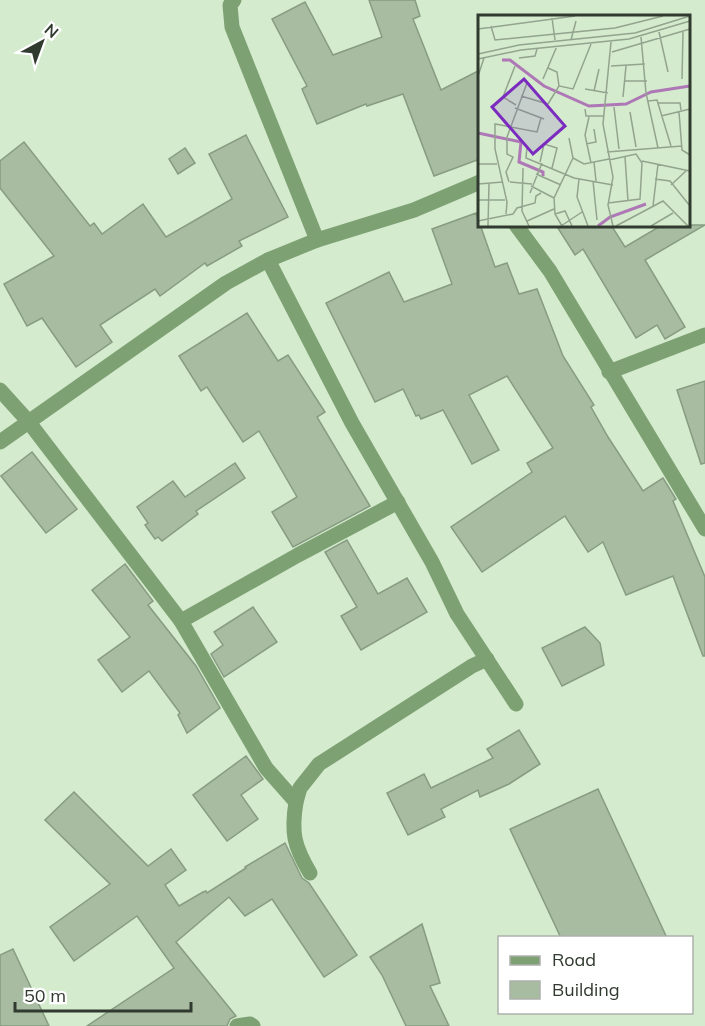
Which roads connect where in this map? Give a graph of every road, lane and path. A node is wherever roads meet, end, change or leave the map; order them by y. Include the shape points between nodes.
1 (234, 0) edge
2 (478, 183) edge
3 (517, 226) edge
4 (317, 240) junction
5 (268, 260) junction
6 (705, 335) edge
7 (609, 372) junction
8 (0, 390) edge
9 (28, 422) junction
10 (0, 442) edge
11 (398, 502) junction
12 (705, 529) edge
13 (181, 621) junction
14 (487, 659) junction
15 (516, 704) dead end
16 (296, 802) junction
17 (310, 873) dead end
18 (237, 1026) edge
19 (253, 1026) edge

1 - 4 street via 230,5 232,27
2 - 4 street via 414,210
3 - 7 street via 550,272
4 - 5 street
5 - 9 street via 226,283
5 - 11 street via 352,423
6 - 7 street
7 - 12 street
8 - 9 street
9 - 10 street
9 - 13 street
11 - 13 street
11 - 14 street via 457,614
13 - 16 street via 266,768
14 - 15 street
14 - 16 street via 319,765 300,788
16 - 17 street via 296,849
18 - 19 street

